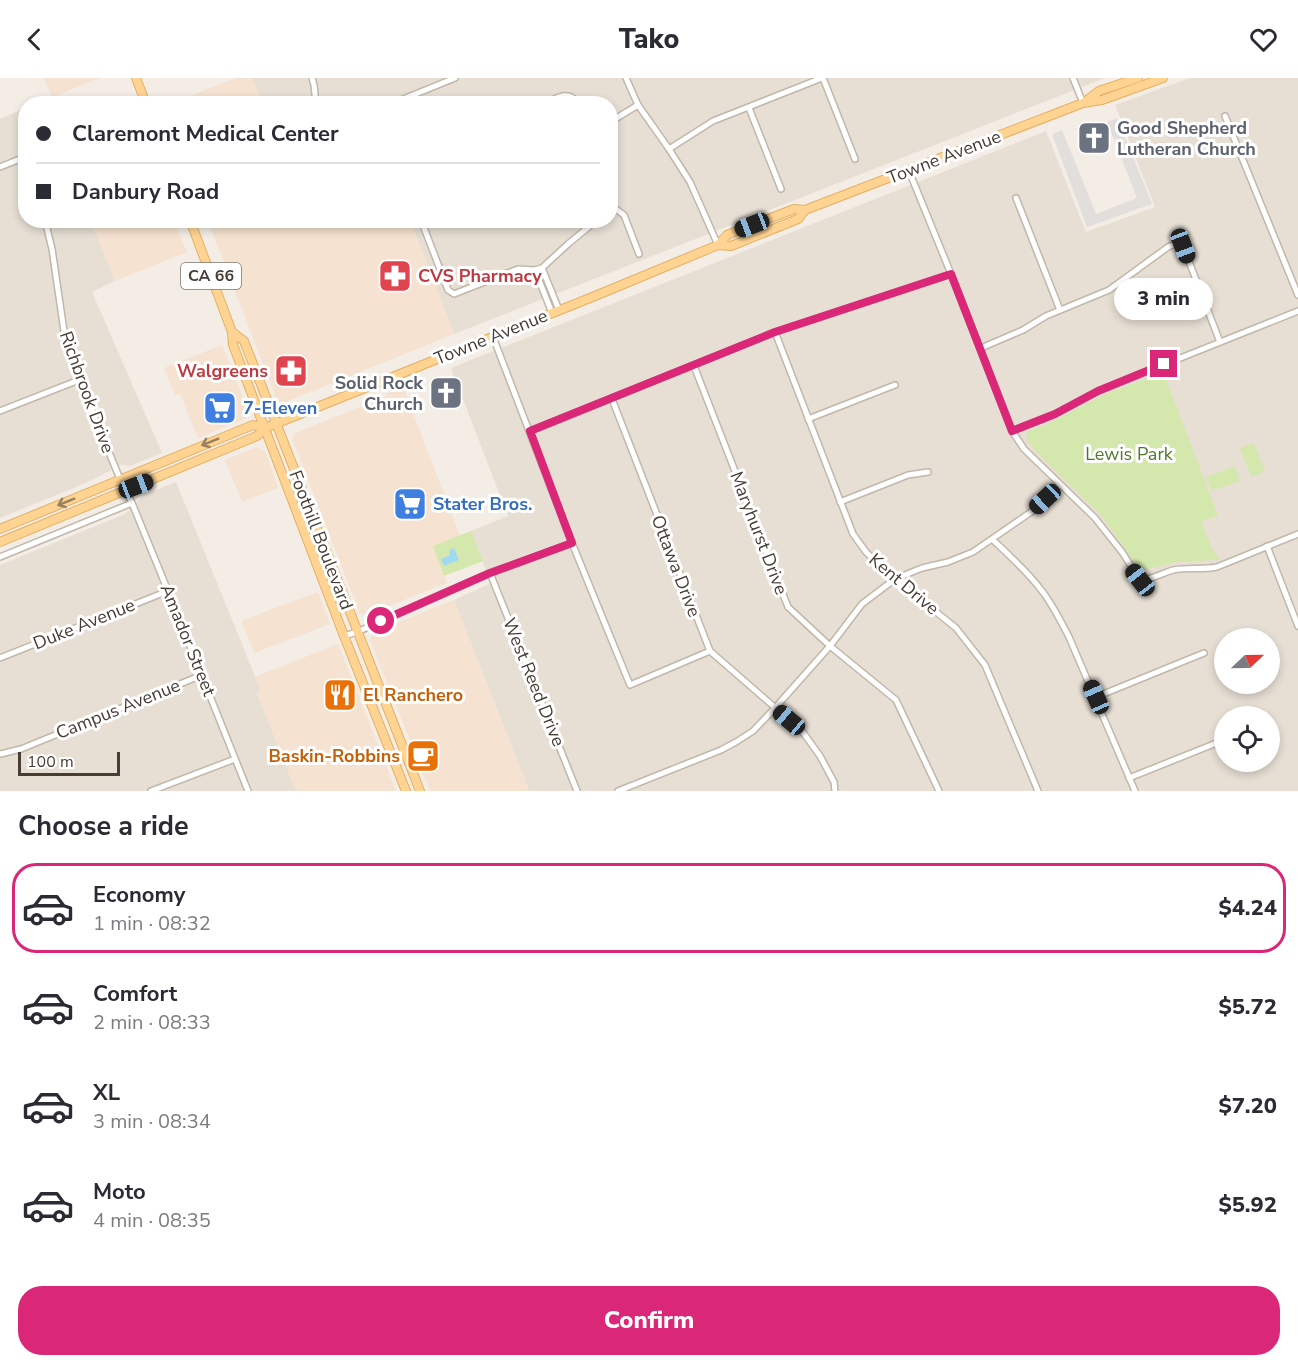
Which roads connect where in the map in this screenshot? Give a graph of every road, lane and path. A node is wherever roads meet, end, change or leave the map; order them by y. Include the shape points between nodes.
1 (136, 78) edge
2 (312, 78) edge
3 (455, 78) edge
4 (626, 78) edge
5 (823, 78) edge
6 (1073, 78) edge
7 (1163, 78) edge
8 (1136, 82) edge
9 (143, 96) edge
10 (315, 96) edge
11 (411, 96) edge
12 (1083, 103) junction
13 (638, 105) junction
14 (748, 108) junction
15 (1225, 116) dead end
16 (618, 117) edge
17 (669, 149) junction
18 (855, 159) dead end
19 (18, 160) edge
20 (0, 167) edge
21 (909, 171) junction
22 (781, 189) dead end
23 (1016, 198) dead end
24 (618, 212) edge
25 (47, 228) edge
26 (193, 228) edge
27 (424, 228) edge
28 (587, 228) edge
29 (718, 245) junction
30 (639, 254) dead end
31 (542, 268) junction
32 (535, 270) junction
33 (951, 274) junction
34 (1298, 295) edge
35 (1060, 310) junction
36 (556, 311) junction
37 (1298, 311) edge
38 (232, 332) junction
39 (775, 332) junction
40 (493, 337) junction
41 (1220, 342) junction
42 (981, 348) junction
43 (694, 366) junction
44 (79, 380) junction
45 (895, 385) dead end
46 (612, 399) junction
47 (0, 410) edge
48 (808, 419) junction
49 (276, 423) junction
50 (265, 428) junction
51 (530, 431) junction
52 (1012, 431) junction
53 (928, 472) dead end
54 (120, 480) junction
55 (1060, 485) junction
56 (125, 490) junction
57 (840, 501) junction
58 (132, 503) junction
59 (0, 529) edge
60 (1298, 534) edge
61 (993, 540) junction
62 (0, 542) edge
63 (572, 543) junction
64 (1267, 546) junction
65 (0, 557) edge
66 (490, 573) junction
67 (895, 579) junction
68 (168, 591) junction
69 (1298, 626) edge
70 (357, 632) junction
71 (344, 636) junction
72 (830, 646) junction
73 (710, 651) junction
74 (1204, 653) dead end
75 (0, 658) edge
76 (202, 675) junction
77 (1096, 697) junction
78 (775, 708) junction
79 (1214, 744) edge
80 (0, 754) edge
81 (235, 759) junction
82 (1130, 778) junction
83 (152, 791) edge
84 (248, 791) edge
85 (406, 791) edge
86 (420, 791) edge
87 (577, 791) edge
88 (618, 791) edge
89 (835, 791) edge
90 (939, 791) edge
91 (1038, 791) edge
92 (1135, 791) edge

1 - 9 main road
2 - 10 street
3 - 11 street
4 - 13 street
5 - 14 street
5 - 18 street
6 - 12 street
7 - 8 main road, Towne Avenue
8 - 12 main road, Towne Avenue via 1102,100
12 - 21 main road, Towne Avenue
13 - 16 street
13 - 17 street
14 - 17 street via 713,121
14 - 22 street
15 - 34 street
17 - 29 street via 696,193
19 - 20 street
21 - 29 main road, Towne Avenue via 805,210 798,219 731,246
21 - 33 street
23 - 35 street
24 - 30 street via 624,215
25 - 44 street, Richbrook Drive via 65,338
26 - 38 main road, CA 66
27 - 32 street via 448,290 454,294 518,269
28 - 31 street
29 - 36 main road, Towne Avenue
31 - 32 street
31 - 36 street
32 - 36 street
33 - 39 street
33 - 42 street
35 - 41 street via 1109,290 1175,244 1183,246
35 - 42 street
36 - 40 main road, Towne Avenue
37 - 41 street
38 - 49 main road, CA 66 via 244,341
38 - 50 main road, CA 66 via 233,345
39 - 43 street
39 - 48 street, Kent Drive
40 - 49 main road, Towne Avenue
40 - 51 street
41 - 52 street
42 - 52 street
43 - 46 street
43 - 72 street, Maryhurst Drive via 788,607
44 - 47 street
44 - 54 street, Richbrook Drive
45 - 48 street
46 - 51 street
46 - 73 street, Ottawa Drive
48 - 57 street, Kent Drive
49 - 50 main road, Towne Avenue
49 - 70 main road, Foothill Boulevard
50 -> 54 main road via 253,425
50 - 56 main road, Towne Avenue via 257,436
50 - 71 main road, Foothill Boulevard
51 - 63 street
52 - 55 street
53 - 57 street via 908,475
54 - 56 street, Richbrook Drive
54 -> 59 main road
55 - 61 street
55 - 64 street via 1095,518 1140,580 1174,570 1217,567
56 - 58 street, Amador Street
56 - 62 main road, Towne Avenue
57 - 67 street, Kent Drive via 853,534
58 - 65 street
58 - 68 street, Amador Street
60 - 64 street
61 - 67 street via 948,562
61 - 77 street via 1043,593 1069,637
63 - 66 street
63 - 73 street via 630,685
64 - 69 street
66 - 70 street
66 - 87 street, West Reed Drive
67 - 72 street via 862,603
67 - 91 street, Kent Drive via 956,628 985,665
68 - 75 street, Duke Avenue
68 - 76 street, Amador Street
70 - 71 street
70 - 86 main road, Foothill Boulevard
71 - 85 main road, Foothill Boulevard
72 - 78 street
72 - 90 street, Maryhurst Drive via 896,700
73 - 78 street, Ottawa Drive
74 - 77 street
76 - 80 street, Campus Avenue
76 - 81 street, Amador Street
77 - 82 street
78 - 88 street via 736,742
78 - 89 street, Ottawa Drive via 802,732 820,756
79 - 82 street
81 - 83 street
81 - 84 street, Amador Street
82 - 92 street

